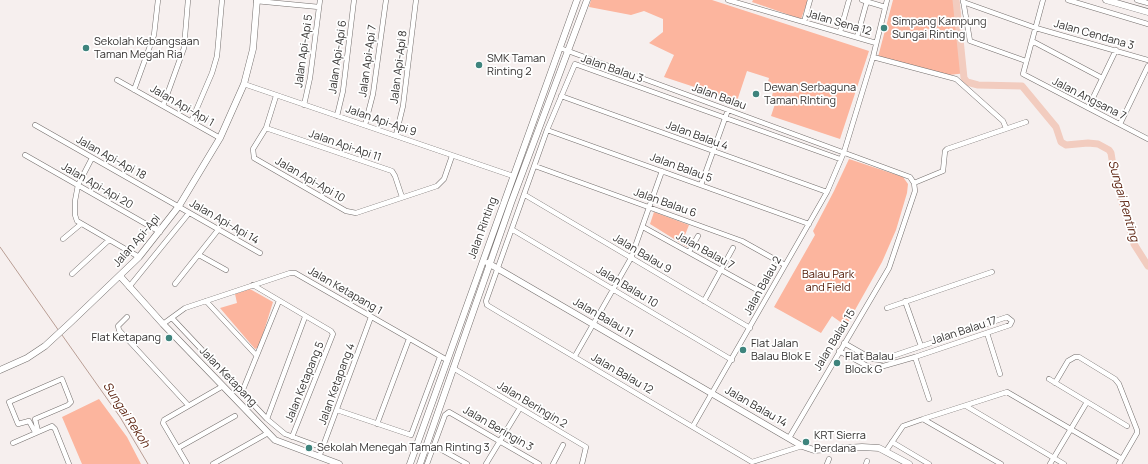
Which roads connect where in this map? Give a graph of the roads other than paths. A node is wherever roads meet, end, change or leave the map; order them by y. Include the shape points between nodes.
1 (158, 0) edge
2 (188, 0) edge
3 (222, 0) edge
4 (256, 0) edge
5 (320, 0) edge
6 (354, 0) edge
7 (386, 0) edge
8 (416, 0) edge
9 (577, 0) edge
10 (587, 0) edge
11 (728, 0) edge
12 (810, 0) edge
13 (849, 0) edge
14 (887, 0) edge
15 (1043, 0) edge
16 (1068, 0) edge
17 (1106, 0) edge
18 (1137, 0) edge
19 (865, 1) edge
20 (963, 1) edge
21 (746, 2) edge
22 (1148, 3) edge
23 (319, 7) junction
24 (885, 7) junction
25 (1148, 12) edge
26 (804, 22) junction
27 (1148, 24) edge
28 (1036, 28) junction
29 (840, 32) junction
30 (857, 37) junction
31 (1032, 41) junction
32 (876, 43) junction
33 (560, 48) junction
34 (1116, 50) junction
35 (569, 52) junction
36 (873, 57) junction
37 (1148, 60) edge
38 (1026, 61) junction
39 (1148, 66) edge
40 (1102, 78) junction
41 (117, 80) dead end
42 (244, 84) junction
43 (134, 90) junction
44 (276, 96) junction
45 (560, 96) junction
46 (304, 105) junction
47 (163, 106) junction
48 (1088, 108) junction
49 (728, 110) junction
50 (337, 116) junction
51 (725, 118) junction
52 (191, 122) junction
53 (1026, 122) dead end
54 (1120, 124) junction
55 (35, 125) dead end
56 (365, 125) junction
57 (266, 128) junction
58 (1006, 128) junction
59 (547, 130) junction
60 (396, 135) junction
61 (220, 138) junction
62 (1148, 139) edge
63 (713, 151) junction
64 (844, 152) junction
65 (25, 155) dead end
66 (452, 156) junction
67 (92, 158) junction
68 (840, 160) junction
69 (535, 166) junction
70 (662, 171) junction
71 (513, 176) junction
72 (914, 183) junction
73 (78, 185) junction
74 (701, 185) junction
75 (828, 192) junction
76 (524, 195) junction
77 (402, 197) junction
78 (179, 206) junction
79 (650, 207) junction
80 (189, 213) junction
81 (81, 224) junction
82 (809, 224) junction
83 (643, 226) junction
84 (218, 230) junction
85 (513, 230) junction
86 (160, 232) junction
87 (698, 236) dead end
88 (63, 239) dead end
89 (109, 240) junction
90 (733, 248) dead end
91 (690, 252) junction
92 (260, 253) dead end
93 (199, 255) junction
94 (139, 257) junction
95 (631, 258) junction
96 (482, 261) junction
97 (490, 264) junction
98 (785, 265) junction
99 (499, 269) junction
100 (226, 270) dead end
101 (721, 270) junction
102 (992, 272) dead end
103 (72, 274) dead end
104 (120, 276) junction
105 (175, 284) dead end
106 (253, 285) junction
107 (129, 286) junction
108 (613, 289) junction
109 (759, 291) dead end
110 (279, 300) junction
111 (206, 301) junction
112 (906, 301) junction
113 (704, 302) junction
114 (887, 308) dead end
115 (127, 317) dead end
116 (305, 317) junction
117 (371, 317) junction
118 (172, 318) junction
119 (163, 324) junction
120 (592, 324) junction
121 (750, 328) junction
122 (987, 333) junction
123 (409, 339) junction
124 (844, 343) junction
125 (921, 346) junction
126 (839, 351) junction
127 (256, 355) junction
128 (574, 356) junction
129 (440, 357) junction
130 (916, 357) junction
131 (447, 360) junction
132 (732, 360) junction
133 (453, 368) junction
134 (0, 370) edge
135 (1000, 374) dead end
136 (1049, 379) dead end
137 (1055, 383) junction
138 (223, 386) junction
139 (242, 392) junction
140 (712, 394) junction
141 (929, 399) dead end
142 (1087, 402) junction
143 (188, 405) junction
144 (966, 406) junction
145 (520, 408) junction
146 (337, 410) junction
147 (236, 416) dead end
148 (268, 419) junction
149 (924, 419) junction
150 (377, 424) junction
151 (693, 426) junction
152 (1127, 426) dead end
153 (1070, 430) junction
154 (36, 431) junction
155 (268, 433) junction
156 (292, 437) junction
157 (789, 438) junction
158 (500, 440) junction
159 (892, 442) junction
160 (13, 443) dead end
161 (563, 445) dead end
162 (435, 446) junction
163 (802, 446) junction
164 (178, 448) junction
165 (324, 448) junction
166 (886, 451) junction
167 (319, 457) junction
168 (1053, 458) junction
169 (1122, 459) junction
170 (906, 463) edge
171 (69, 464) edge
172 (186, 464) edge
173 (212, 464) edge
174 (339, 464) edge
175 (410, 464) edge
176 (420, 464) edge
177 (428, 464) edge
178 (467, 464) edge
179 (486, 464) edge
180 (539, 464) edge
181 (553, 464) edge
182 (582, 464) edge
183 (929, 464) edge
184 (1001, 464) edge
185 (1050, 464) edge
186 (1064, 464) edge
187 (1119, 464) edge

1 - 43 street, Jalan Api-Api 1 via 154,34
2 - 47 street via 184,48
3 - 52 street via 217,56
4 - 23 street
4 - 42 street, Jalan Api-Api via 253,49
5 - 23 street, Jalan Api-Api 5
6 - 50 street, Jalan Api-Api 6 via 343,91
7 - 56 street, Jalan Api-Api 7 via 373,94
8 - 60 street, Jalan Api-Api 8 via 403,106
9 - 33 street, Jalan Rinting
10 - 35 street, Jalan Rinting
11 - 21 street, Jalan Sena 12
12 - 26 street
13 - 29 street
14 - 24 street, Jalan Balau 2
15 - 28 street
16 - 27 street
17 - 25 street
18 - 22 street
19 - 24 street
19 - 30 street
20 - 28 street, Jalan Cendana 3
20 - 38 street via 970,41
21 - 26 street, Jalan Sena 12
23 - 46 street, Jalan Api-Api 5
24 - 32 street, Jalan Balau 2
26 - 29 street, Jalan Sena 12
28 - 31 street
28 - 34 street, Jalan Cendana 3
29 - 30 street, Jalan Sena 12
30 - 32 street, Jalan Sena 12
31 - 38 street
31 - 40 street
32 - 36 street, Jalan Balau 2
33 - 35 street, Jalan Balau
33 - 71 street, Jalan Rinting
34 - 37 street, Jalan Cendana 3
34 - 40 street
35 - 49 street, Jalan Balau
35 - 97 street, Jalan Rinting
36 - 58 street via 956,79 1003,121
36 - 64 street, Jalan Balau 2
38 - 48 street, Jalan Angsana 7 via 1023,74
39 - 54 street
40 - 48 street
41 - 43 street, Jalan Api-Api 1
42 - 44 street, Jalan Api-Api 9
42 - 61 street, Jalan Api-Api
43 - 47 street, Jalan Api-Api 1
44 - 46 street, Jalan Api-Api 9
44 - 57 street, Jalan Api-Api 10
45 - 51 street, Jalan Balau 3 via 575,64
45 - 59 street, Jalan Balau 3
45 - 63 street, Jalan Balau 4
46 - 50 street, Jalan Api-Api 9
47 - 52 street, Jalan Api-Api 1
48 - 54 street, Jalan Angsana 7
49 - 51 street
49 - 64 street, Jalan Balau
50 - 56 street, Jalan Api-Api 9
51 - 63 street
51 - 68 street, Jalan Balau 3
52 - 61 street, Jalan Api-Api 1
53 - 58 street
54 - 62 street, Jalan Angsana 7
55 - 67 street, Jalan Api-Api 18
56 - 60 street, Jalan Api-Api 9
57 - 77 street, Jalan Api-Api 11 via 392,171
57 - 77 street, Jalan Api-Api 10 via 253,149 254,158 346,211 356,212
58 - 72 street via 947,148 944,152 943,171
59 - 69 street, Jalan Balau 3
59 - 70 street, Jalan Balau 5
60 - 66 street, Jalan Api-Api 9
61 - 78 street, Jalan Api-Api
63 - 74 street
63 - 75 street, Jalan Balau 4
64 - 68 street, Jalan Balau 2
64 - 72 street, Jalan Balau via 910,177
65 - 73 street, Jalan Api-Api 20
66 - 71 street, Jalan Api-Api 9
66 - 77 street, Jalan Api-Api 10 via 441,184
67 - 73 street
67 - 78 street, Jalan Api-Api 18
68 - 75 street, Jalan Balau 2
69 - 76 street, Jalan Balau 3
69 - 79 street, Jalan Balau 6
70 - 74 street, Jalan Balau 5
70 - 79 street, Jalan Balau 12
71 - 96 street, Jalan Rinting
72 - 124 street, Jalan Balau 15 via 915,191 889,268
73 - 81 street via 75,216 76,221
73 - 86 street, Jalan Api-Api 20
74 - 82 street, Jalan Balau 5
75 - 82 street, Jalan Balau 2
76 - 85 street, Jalan Balau 3
76 - 95 street, Jalan Balau 9
78 - 80 street, Jalan Api-Api 14
78 - 86 street, Jalan Api-Api
79 - 83 street, Jalan Balau 12
79 - 98 street, Jalan Balau 6 via 742,241
80 - 84 street, Jalan Api-Api 14
80 - 107 street
81 - 88 street
81 - 89 street
82 - 98 street, Jalan Balau 2
83 - 91 street, Jalan Balau 7
83 - 95 street, Jalan Balau 12
84 - 92 street, Jalan Api-Api 14
84 - 93 street
85 - 99 street, Jalan Balau 3
85 - 108 street, Jalan Balau 10
86 - 94 street, Jalan Api-Api
87 - 91 street
89 - 94 street
89 - 103 street
90 - 101 street
91 - 101 street, Jalan Balau 7
93 - 100 street
93 - 105 street
94 - 104 street, Jalan Api-Api
95 - 108 street, Jalan Balau 12
95 - 113 street, Jalan Balau 9
96 - 97 street, Jalan Balau 11
96 - 131 street, Jalan Rinting
97 - 99 street, Jalan Balau 11
97 - 133 street, Jalan Rinting
98 - 121 street, Jalan Balau 2
99 - 120 street, Jalan Balau 11
99 - 128 street, Jalan Balau 3 via 486,301 487,305
101 - 109 street, Jalan Balau 7
101 - 113 street
102 - 112 street
104 - 107 street, Jalan Ketapang
104 - 134 street, Jalan Api-Api via 45,346 27,358
106 - 110 street
106 - 111 street, Jalan Ketapang 1
106 - 117 street, Jalan Ketapang 1 via 295,273
107 - 119 street, Jalan Ketapang
108 - 120 street, Jalan Balau 12
108 - 132 street, Jalan Balau 10
110 - 116 street
110 - 127 street
111 - 118 street, Jalan Ketapang 1 via 185,308
111 - 127 street
112 - 114 street
112 - 125 street
113 - 121 street, Jalan Balau 9
115 - 143 street via 118,326 119,330
116 - 148 street
116 - 156 street, Jalan Ketapang 5 via 333,334
117 - 123 street, Jalan Ketapang 1
117 - 146 street, Jalan Ketapang 4
118 - 119 street, Jalan Ketapang 1
118 - 139 street
119 - 138 street, Jalan Ketapang
120 - 128 street, Jalan Balau 12
120 - 140 street, Jalan Balau 11
121 - 132 street, Jalan Balau 2
122 - 125 street, Jalan Balau 17 via 1010,325 1012,321 1008,317
122 - 130 street, Jalan Balau 17
122 - 135 street
123 - 129 street, Jalan Ketapang 1
123 - 150 street
124 - 125 street, Jalan Balau 17 via 875,360
124 - 126 street, Jalan Balau 15
126 - 130 street, Jalan Balau 17 via 873,369
126 - 157 street, Jalan Balau 15
127 - 139 street
128 - 151 street, Jalan Balau 12
129 - 131 street, Jalan Ketapang 1
129 - 150 street via 411,434
130 - 141 street
131 - 175 street, Jalan Rinting
132 - 140 street, Jalan Balau 2
133 - 145 street, Jalan Beringin 2
133 - 176 street, Jalan Rinting
136 - 137 street
137 - 142 street
137 - 169 street via 1068,361 1079,357 1119,384 1137,433
138 - 143 street
138 - 155 street, Jalan Ketapang
139 - 148 street
140 - 151 street, Jalan Balau 2
140 - 157 street, Jalan Balau 14
142 - 152 street
142 - 153 street
143 - 164 street via 164,420
144 - 149 street
144 - 153 street via 1006,392
144 - 168 street
145 - 158 street
145 - 182 street, Jalan Beringin 2 via 586,447
146 - 150 street
146 - 165 street, Jalan Ketapang 4
147 - 164 street
148 - 156 street
149 - 159 street via 903,426
149 - 184 street
151 - 163 street, Jalan Balau 12 via 753,462
153 - 168 street
153 - 169 street
154 - 154 street via 29,421 18,424 9,402 62,379 71,402 35,419
154 - 160 street
154 - 171 street via 52,426 55,429
155 - 167 street, Jalan Ketapang via 280,443
155 - 173 street
156 - 165 street
157 - 163 street, Jalan Balau 14
158 - 162 street, Jalan Beringin 3 via 446,412
158 - 179 street
158 - 180 street, Jalan Beringin 3
159 - 166 street
159 - 183 street
161 - 181 street
162 - 177 street
162 - 178 street
163 - 166 street via 814,450 870,447
164 - 172 street
165 - 167 street, Jalan Ketapang 4
166 - 170 street
167 - 174 street, Jalan Ketapang
168 - 185 street
168 - 186 street
169 - 187 street

